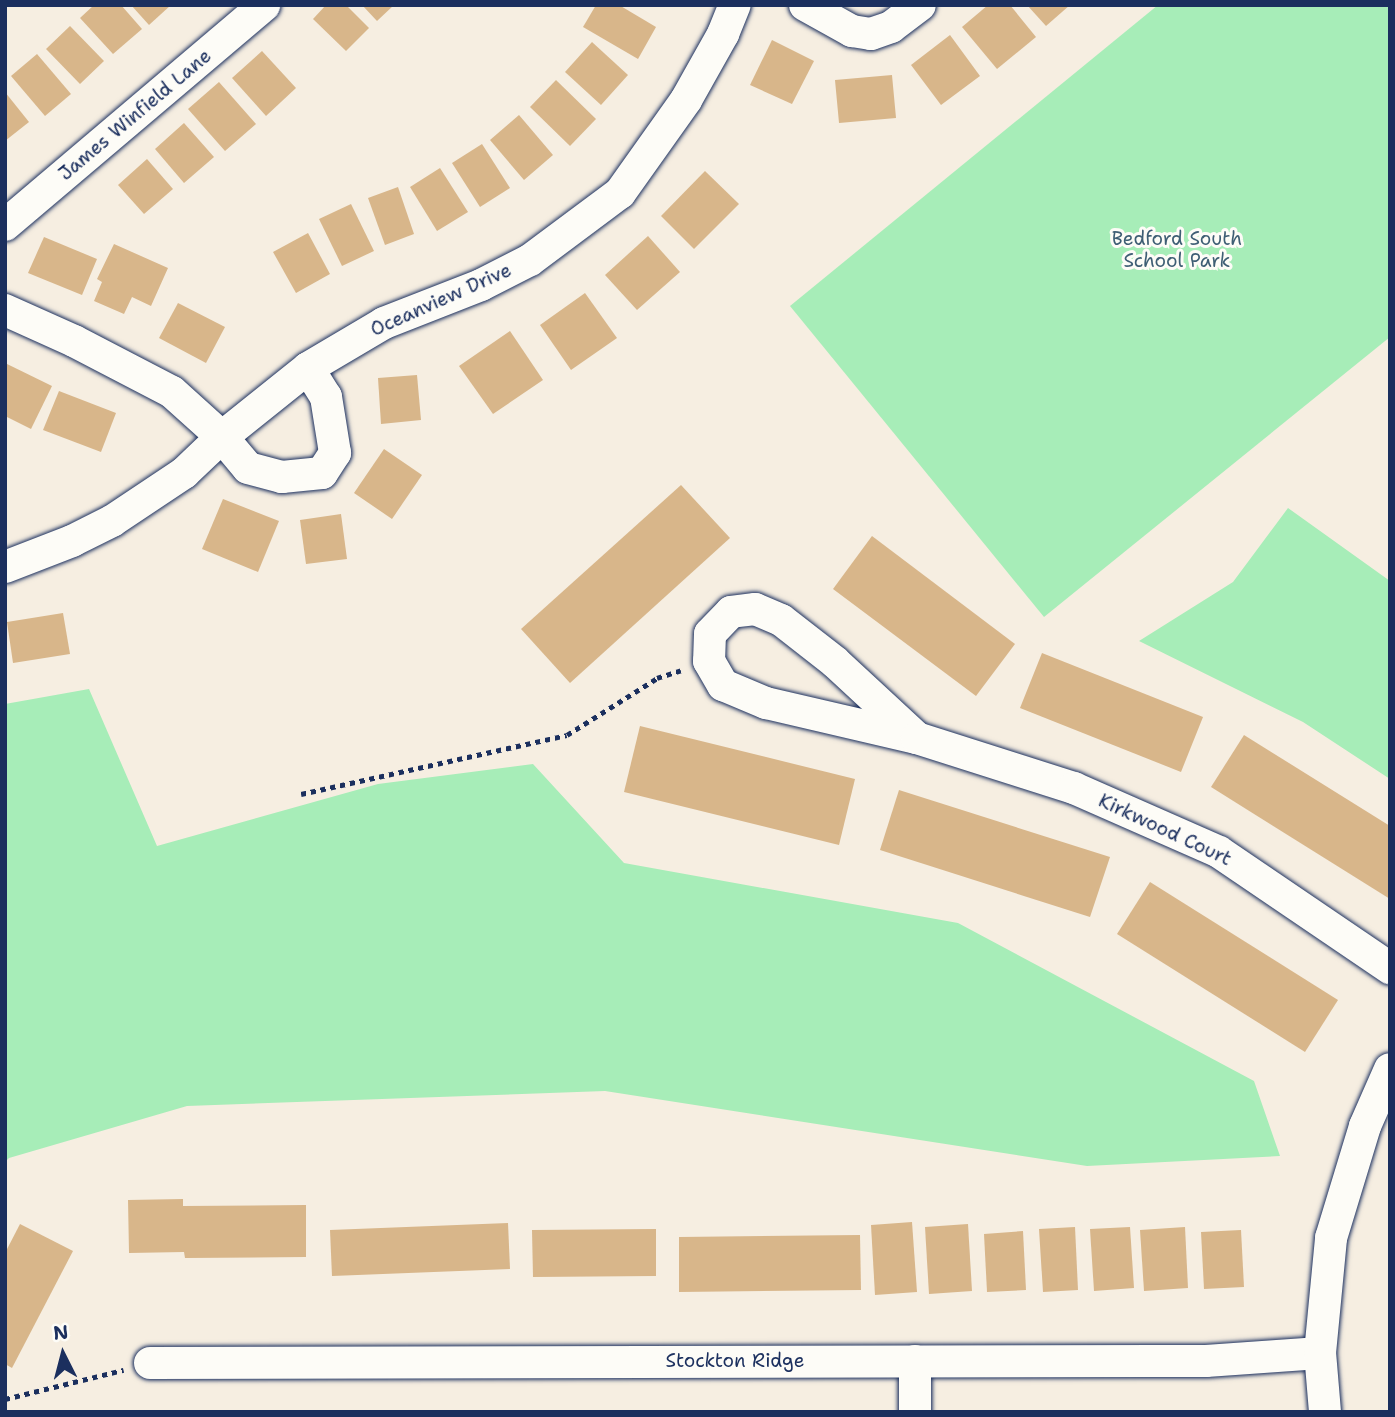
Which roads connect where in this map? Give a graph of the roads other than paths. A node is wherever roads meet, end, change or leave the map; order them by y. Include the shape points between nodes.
1 (264, 5) edge
2 (735, 5) edge
3 (805, 5) edge
4 (920, 5) edge
5 (5, 225) edge
6 (5, 310) edge
7 (308, 368) junction
8 (222, 437) junction
9 (5, 567) edge
10 (917, 738) junction
11 (1390, 968) edge
12 (1390, 1069) edge
13 (1320, 1353) junction
14 (915, 1361) junction
15 (150, 1363) road end
16 (915, 1412) edge
17 (1325, 1412) edge

1 - 5 street, James Winfield Lane
2 - 7 street, Oceanview Drive via 685,100 620,193 530,260 481,285 384,323
3 - 4 street via 852,31 872,34 891,27
6 - 8 street via 172,392
7 - 8 street, Oceanview Drive
7 - 8 street via 326,397 335,453 321,473 282,477 248,468
8 - 9 street, Oceanview Drive via 184,473 112,521
10 - 10 street, Kirkwood Court via 766,703 723,685 709,661 710,634 731,612 755,609 781,620 835,662
10 - 11 street, Kirkwood Court via 1074,788 1219,852
12 - 13 street via 1365,1126 1331,1238
13 - 14 street, Stockton Ridge via 1206,1361
13 - 17 street
14 - 15 street, Stockton Ridge
14 - 16 street

